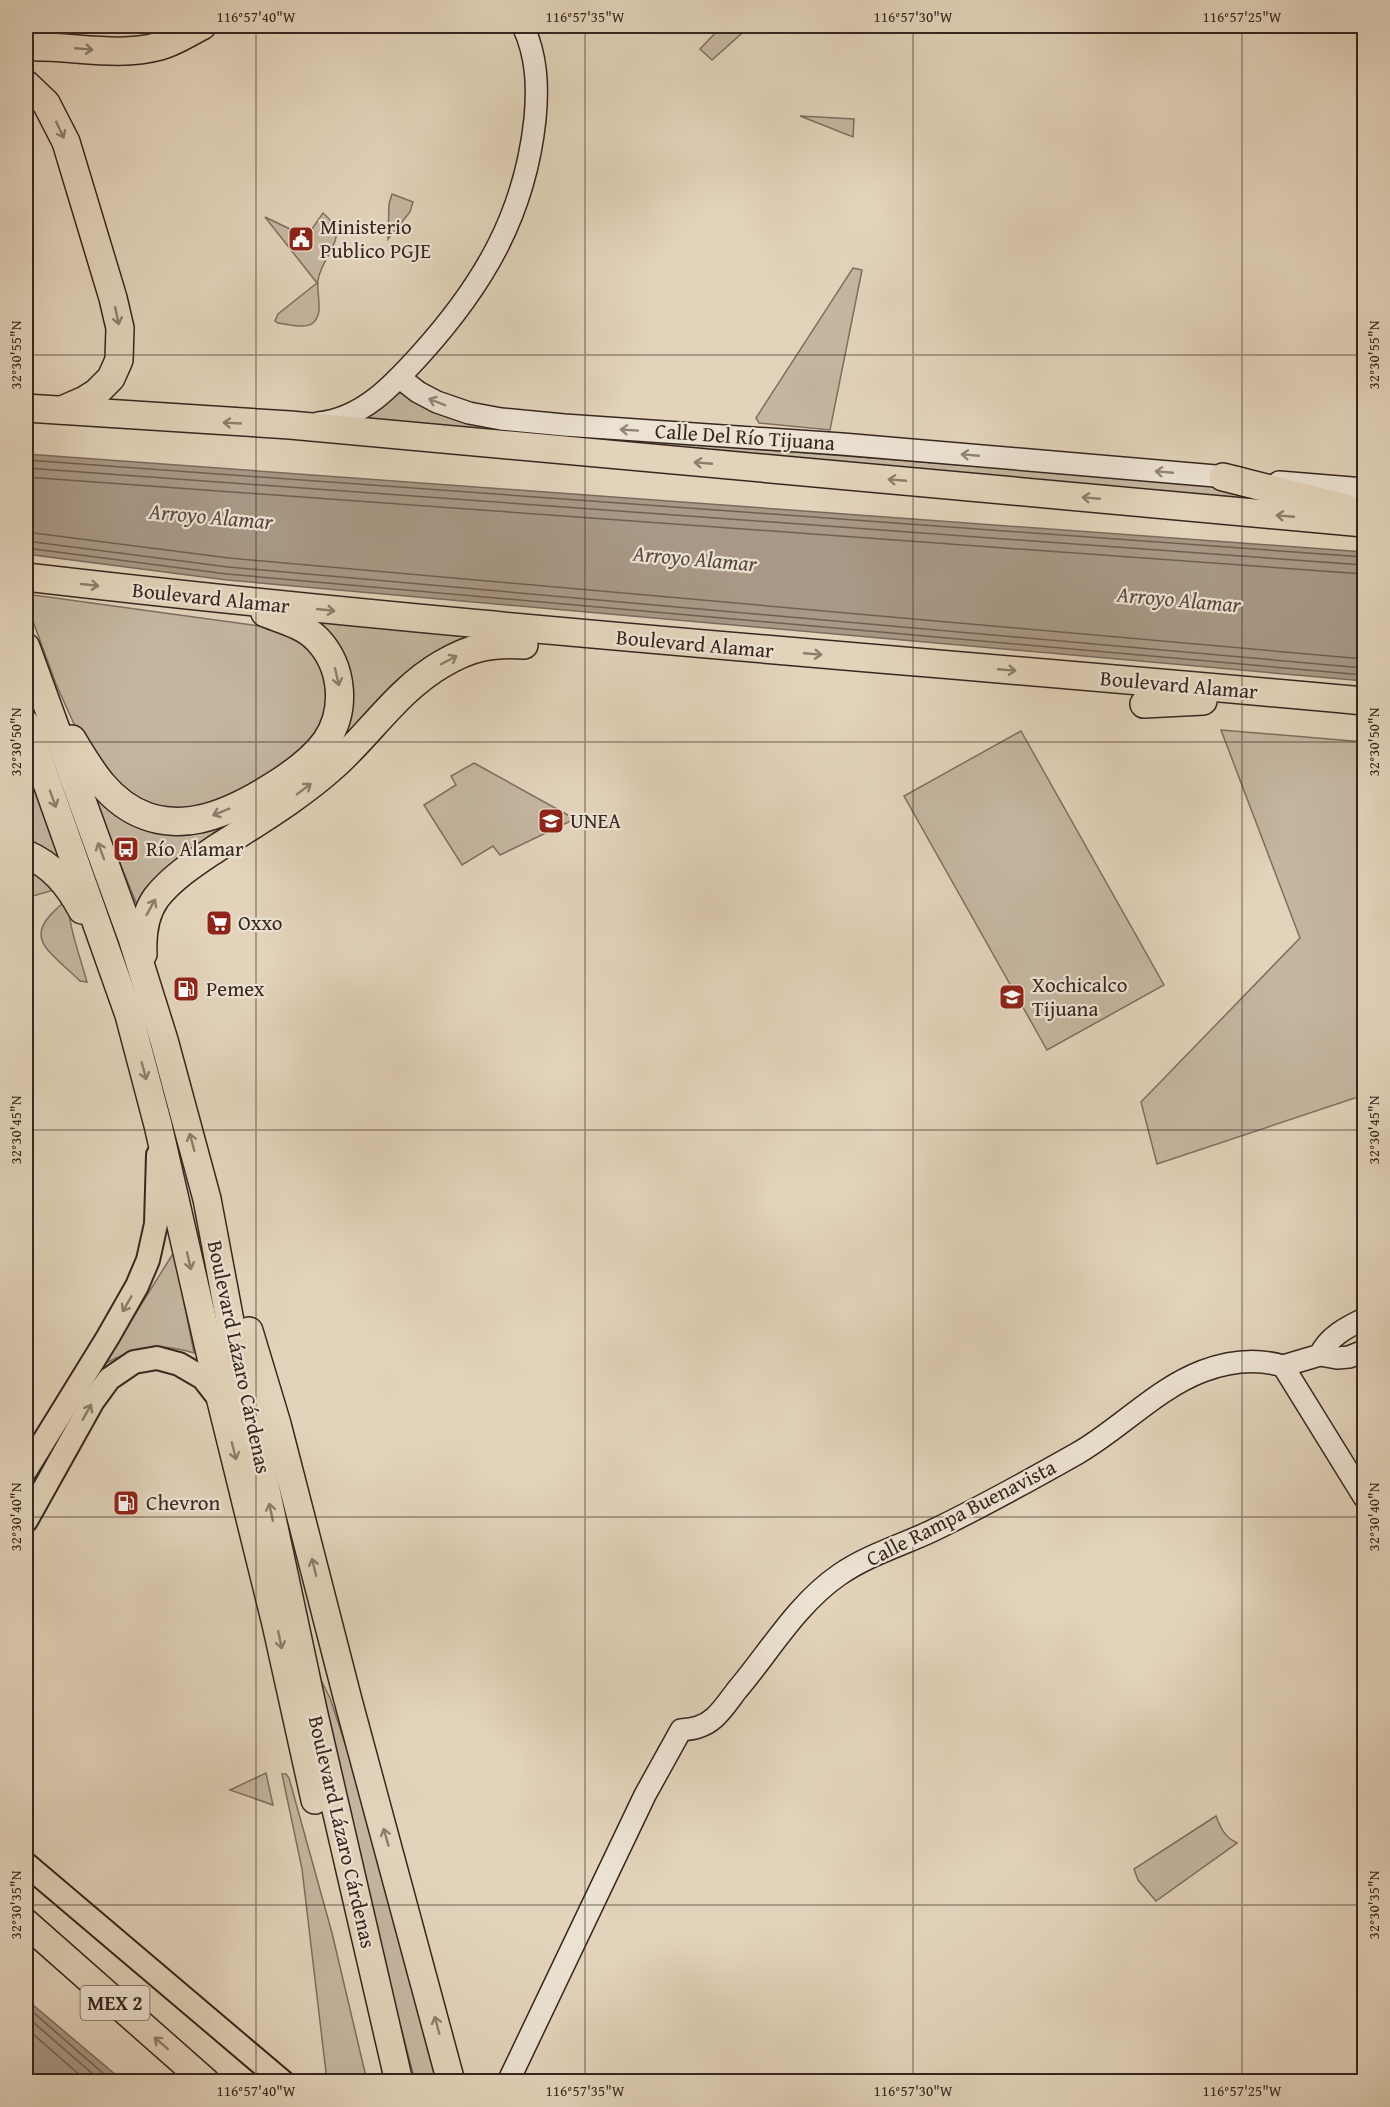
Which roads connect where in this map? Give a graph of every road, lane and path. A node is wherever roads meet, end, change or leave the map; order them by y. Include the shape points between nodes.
1 (202, 26) edge
2 (524, 26) edge
3 (26, 47) edge
4 (26, 84) edge
5 (400, 378) junction
6 (26, 408) edge
7 (60, 411) junction
8 (290, 425) junction
9 (1223, 477) junction
10 (1365, 489) edge
11 (1365, 513) edge
12 (1365, 523) edge
13 (26, 577) edge
14 (206, 598) junction
15 (472, 624) junction
16 (29, 657) edge
17 (1324, 697) junction
18 (1365, 701) edge
19 (1144, 705) dead end
20 (26, 724) edge
21 (26, 854) edge
22 (129, 1015) junction
23 (159, 1025) junction
24 (158, 1125) junction
25 (207, 1199) junction
26 (1365, 1319) edge
27 (1365, 1351) edge
28 (1320, 1355) junction
29 (1283, 1366) junction
30 (221, 1401) junction
31 (40, 1444) junction
32 (59, 1463) junction
33 (26, 1470) edge
34 (1365, 1497) edge
35 (26, 1521) edge
36 (26, 1864) edge
37 (26, 1886) edge
38 (26, 1923) edge
39 (206, 2082) edge
40 (260, 2082) edge
41 (283, 2082) edge
42 (380, 2082) edge
43 (399, 2082) edge
44 (452, 2082) edge
45 (508, 2082) edge

3 -> 1 highway via 146,49 174,41
2 - 5 street via 533,51 537,99 521,191 497,250 465,302
4 -> 7 highway via 46,103 66,142 120,328 119,360 111,378 96,393
5 - 8 street via 356,412 328,422
9 -> 5 street, Calle Del Río Tijuana via 501,419 437,402
6 - 7 highway
8 -> 7 highway
12 -> 8 highway
9 - 10 street, Calle Del Río Tijuana
9 - 11 highway
13 -> 14 highway, Boulevard Alamar
14 -> 15 highway, Boulevard Alamar
14 -> 16 highway via 259,611 303,628 318,639 332,660 340,692 334,725 306,763 213,816 161,821 119,802 86,763
15 -> 17 highway, Boulevard Alamar
23 -> 15 highway via 142,943 146,917 155,900 184,872 334,766 416,683 454,657 500,643 638,657
23 -> 16 highway, Boulevard Lázaro Cárdenas via 132,938
17 - 18 highway, Boulevard Alamar
17 - 19 highway
20 -> 22 highway, Boulevard Lázaro Cárdenas
21 - 22 highway via 44,863 66,883 96,936
22 -> 24 highway, Boulevard Lázaro Cárdenas
25 -> 23 highway, Boulevard Lázaro Cárdenas
24 -> 30 highway, Boulevard Lázaro Cárdenas
24 -> 31 main road via 156,1224 148,1260 108,1337
43 -> 25 highway, Boulevard Lázaro Cárdenas via 314,1710
44 -> 25 highway via 277,1424
26 - 28 street via 1328,1342
27 - 28 street via 1349,1357
28 - 29 street
29 - 34 street
29 - 45 street, Calle Rampa Buenavista via 1247,1361 1202,1371 1169,1389 1080,1452 937,1529 840,1574 818,1593 715,1718 681,1730 645,1795
32 -> 30 main road via 109,1378 134,1362 157,1358 179,1364 203,1378
30 -> 42 highway, Boulevard Lázaro Cárdenas
31 - 32 main road
31 - 33 main road
32 - 35 main road
36 - 41 main road
37 - 40 main road
39 -> 38 highway, MEX 2

